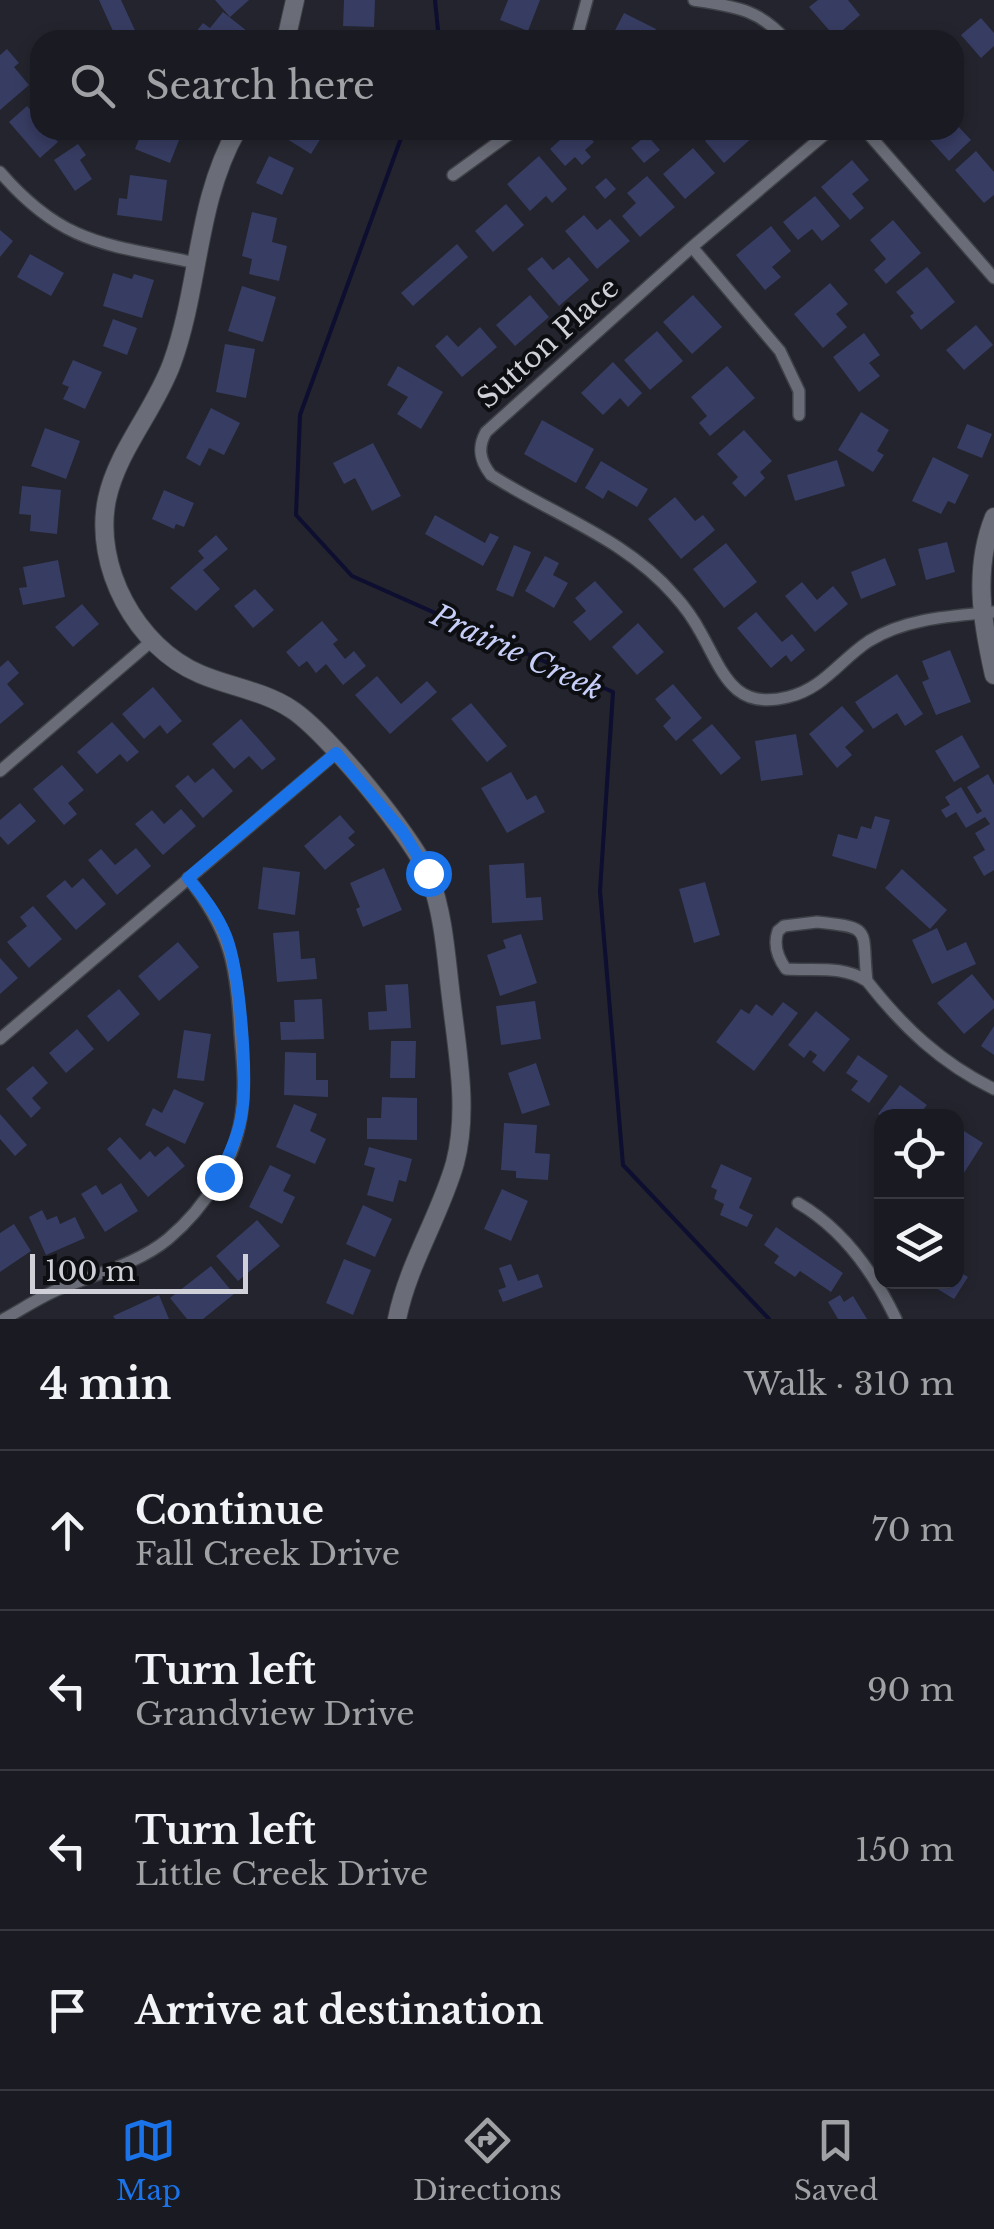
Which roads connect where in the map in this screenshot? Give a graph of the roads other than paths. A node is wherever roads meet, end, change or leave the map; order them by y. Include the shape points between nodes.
1 (294, 0) edge
2 (587, 0) edge
3 (694, 0) edge
4 (288, 30) edge
5 (579, 30) edge
6 (777, 30) edge
7 (232, 140) edge
8 (500, 140) edge
9 (818, 140) edge
10 (875, 140) edge
11 (0, 172) edge
12 (453, 175) dead end
13 (692, 247) junction
14 (196, 263) junction
15 (994, 278) edge
16 (799, 415) dead end
17 (994, 517) edge
18 (988, 612) edge
19 (154, 640) junction
20 (994, 675) edge
21 (336, 753) junction
22 (0, 772) edge
23 (188, 878) junction
24 (867, 981) junction
25 (0, 1039) edge
26 (994, 1089) edge
27 (798, 1203) dead end
28 (4, 1319) edge
29 (397, 1319) edge
30 (896, 1319) edge

1 - 4 street
2 - 5 street
3 - 6 street via 747,9
7 - 14 street via 214,177
8 - 12 street
9 - 13 street, Sutton Place
10 - 15 street
11 - 14 street via 60,228
13 - 16 street via 780,351 799,391
13 - 18 street, Sutton Place via 486,432 480,449 490,476 596,532 662,582 692,617 717,667 746,697 796,695 896,629
14 - 19 street via 171,367 107,499 104,532 115,581
17 - 18 street via 981,565
18 - 20 street
19 - 21 street via 197,673 291,708
19 - 22 street
21 - 23 street
21 - 29 street via 403,832 428,873 441,916 456,1042 459,1145
23 - 25 street
23 - 28 street via 229,944 243,1080 235,1141 198,1210 166,1241
24 - 24 street via 834,968 786,970 778,931 799,922 849,924 866,940
24 - 26 street via 919,1040
27 - 30 street via 843,1238

